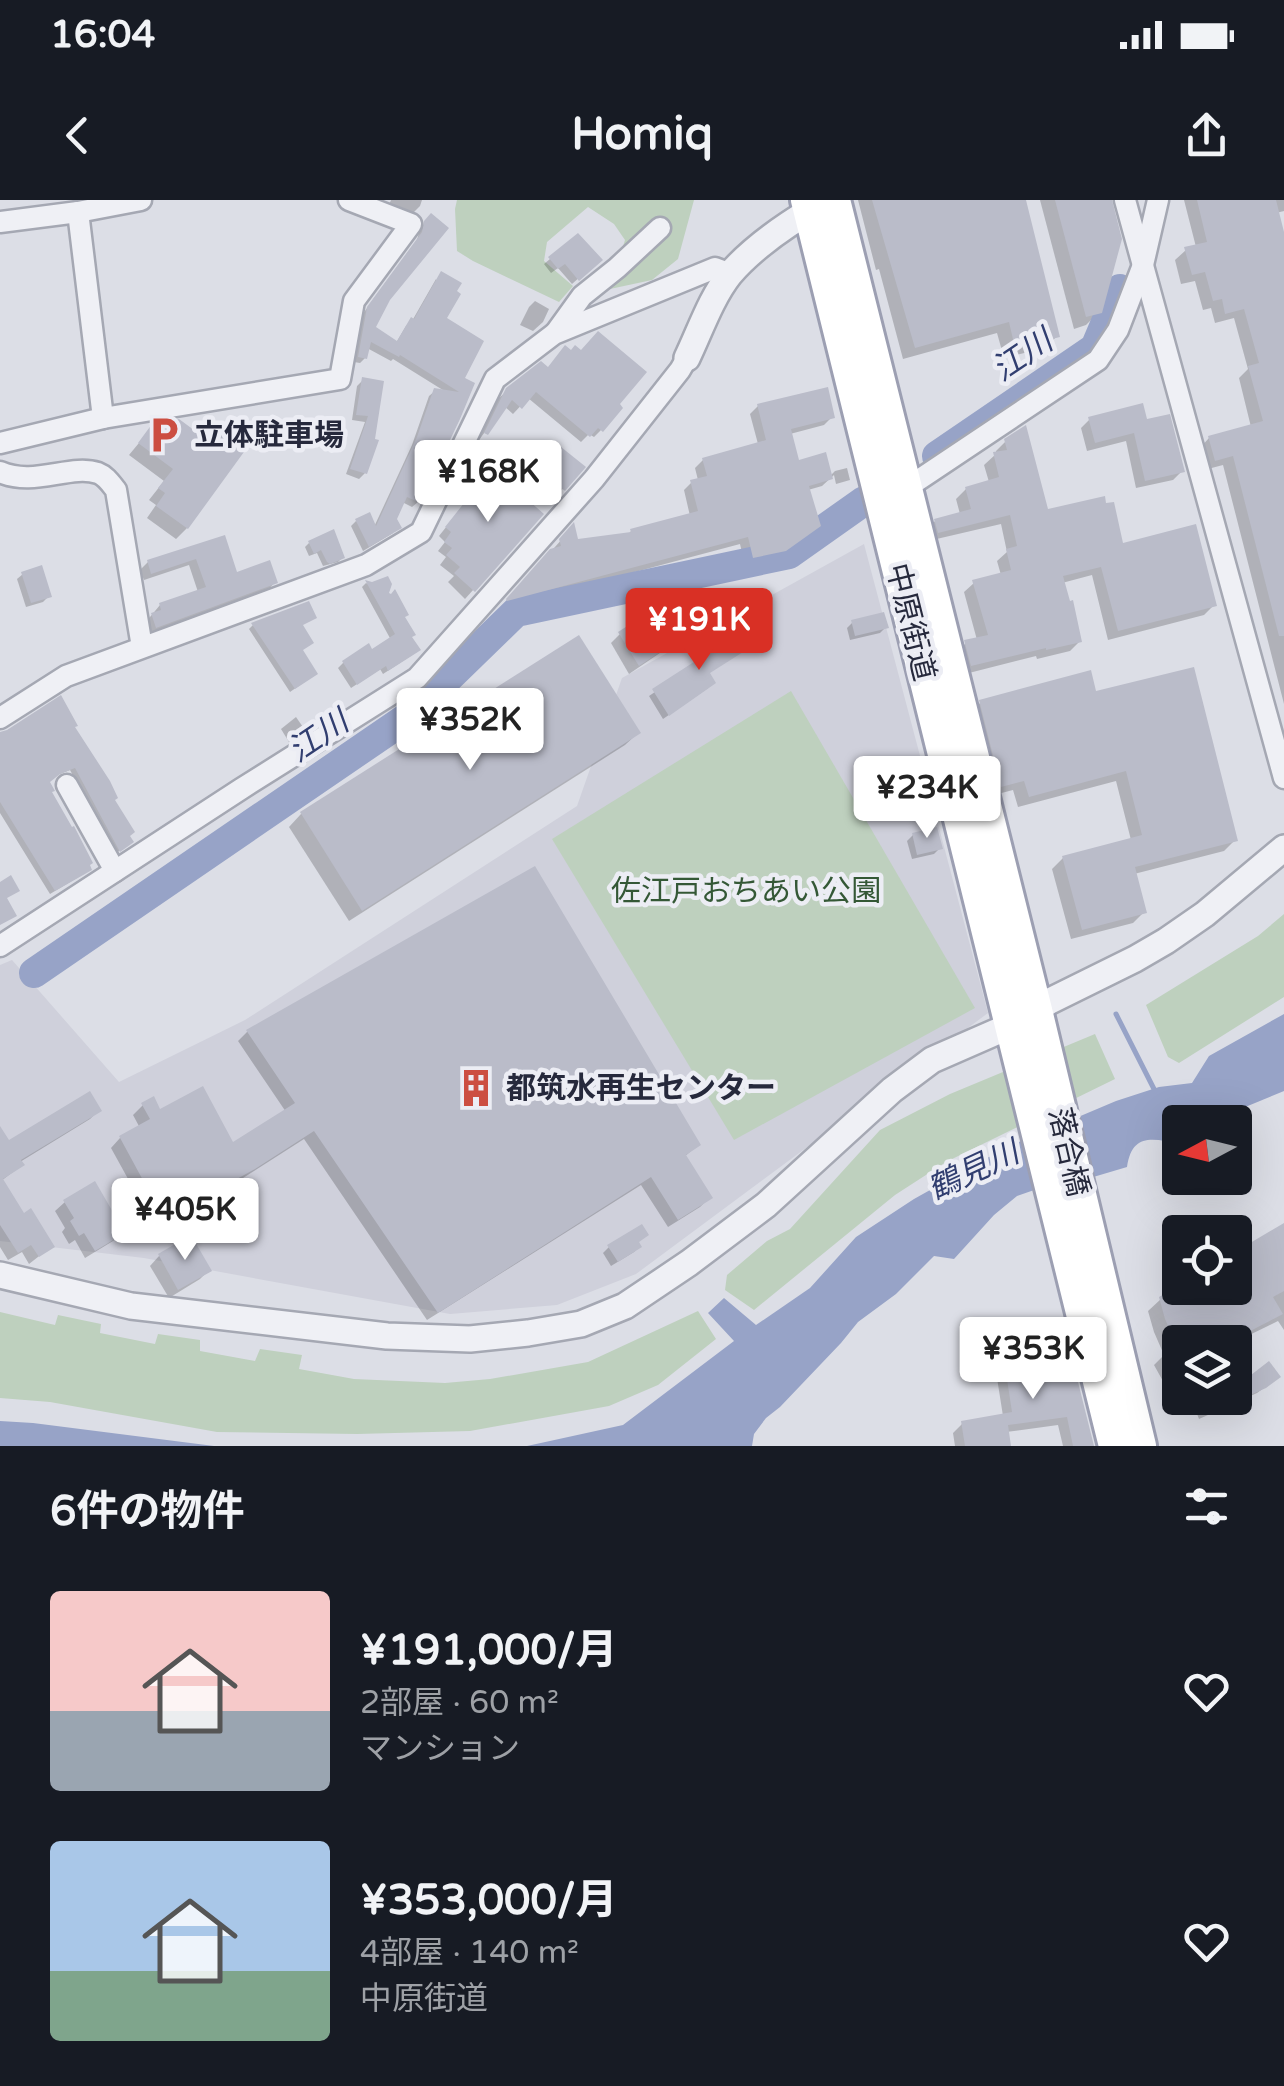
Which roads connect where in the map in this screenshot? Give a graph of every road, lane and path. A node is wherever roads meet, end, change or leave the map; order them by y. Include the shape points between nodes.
1 (141, 200) edge
2 (349, 200) edge
3 (1126, 200) edge
4 (1158, 200) edge
5 (819, 203) edge
6 (78, 212) junction
7 (0, 222) edge
8 (660, 228) dead end
9 (1142, 265) junction
10 (731, 274) junction
11 (554, 334) junction
12 (686, 358) joint
13 (103, 418) junction
14 (0, 442) edge
15 (0, 472) edge
16 (906, 489) junction
17 (142, 647) junction
18 (0, 718) edge
19 (1284, 778) edge
20 (66, 798) dead end
21 (1284, 848) edge
22 (115, 871) junction
23 (0, 946) edge
24 (1026, 1028) junction
25 (0, 1275) edge
26 (1086, 1275) junction
27 (1115, 1446) edge
28 (1140, 1446) edge

1 - 6 street
2 - 13 street via 411,224 354,301 340,379
3 - 9 street
4 - 9 street
5 - 10 street
5 - 16 main road, 中原街道
5 - 24 main road, 中原街道
6 - 7 street
6 - 13 street
8 - 11 street via 582,296
9 - 16 street via 1118,330 1098,360
9 - 19 street
10 - 11 street via 715,268
10 - 12 street
11 - 17 street via 496,380 421,532 366,566
12 - 22 street via 594,479 417,678
13 - 14 street
15 - 17 street via 30,478 98,473 108,480 116,490
16 - 24 main road, 中原街道
17 - 18 street via 66,676
20 - 22 street
21 - 24 street via 1205,914
22 - 23 street
24 - 25 street via 932,1060 705,1251 625,1306 581,1324 470,1340 386,1336 131,1306
24 - 26 main road, 落合橋
26 - 27 main road
26 - 28 main road

